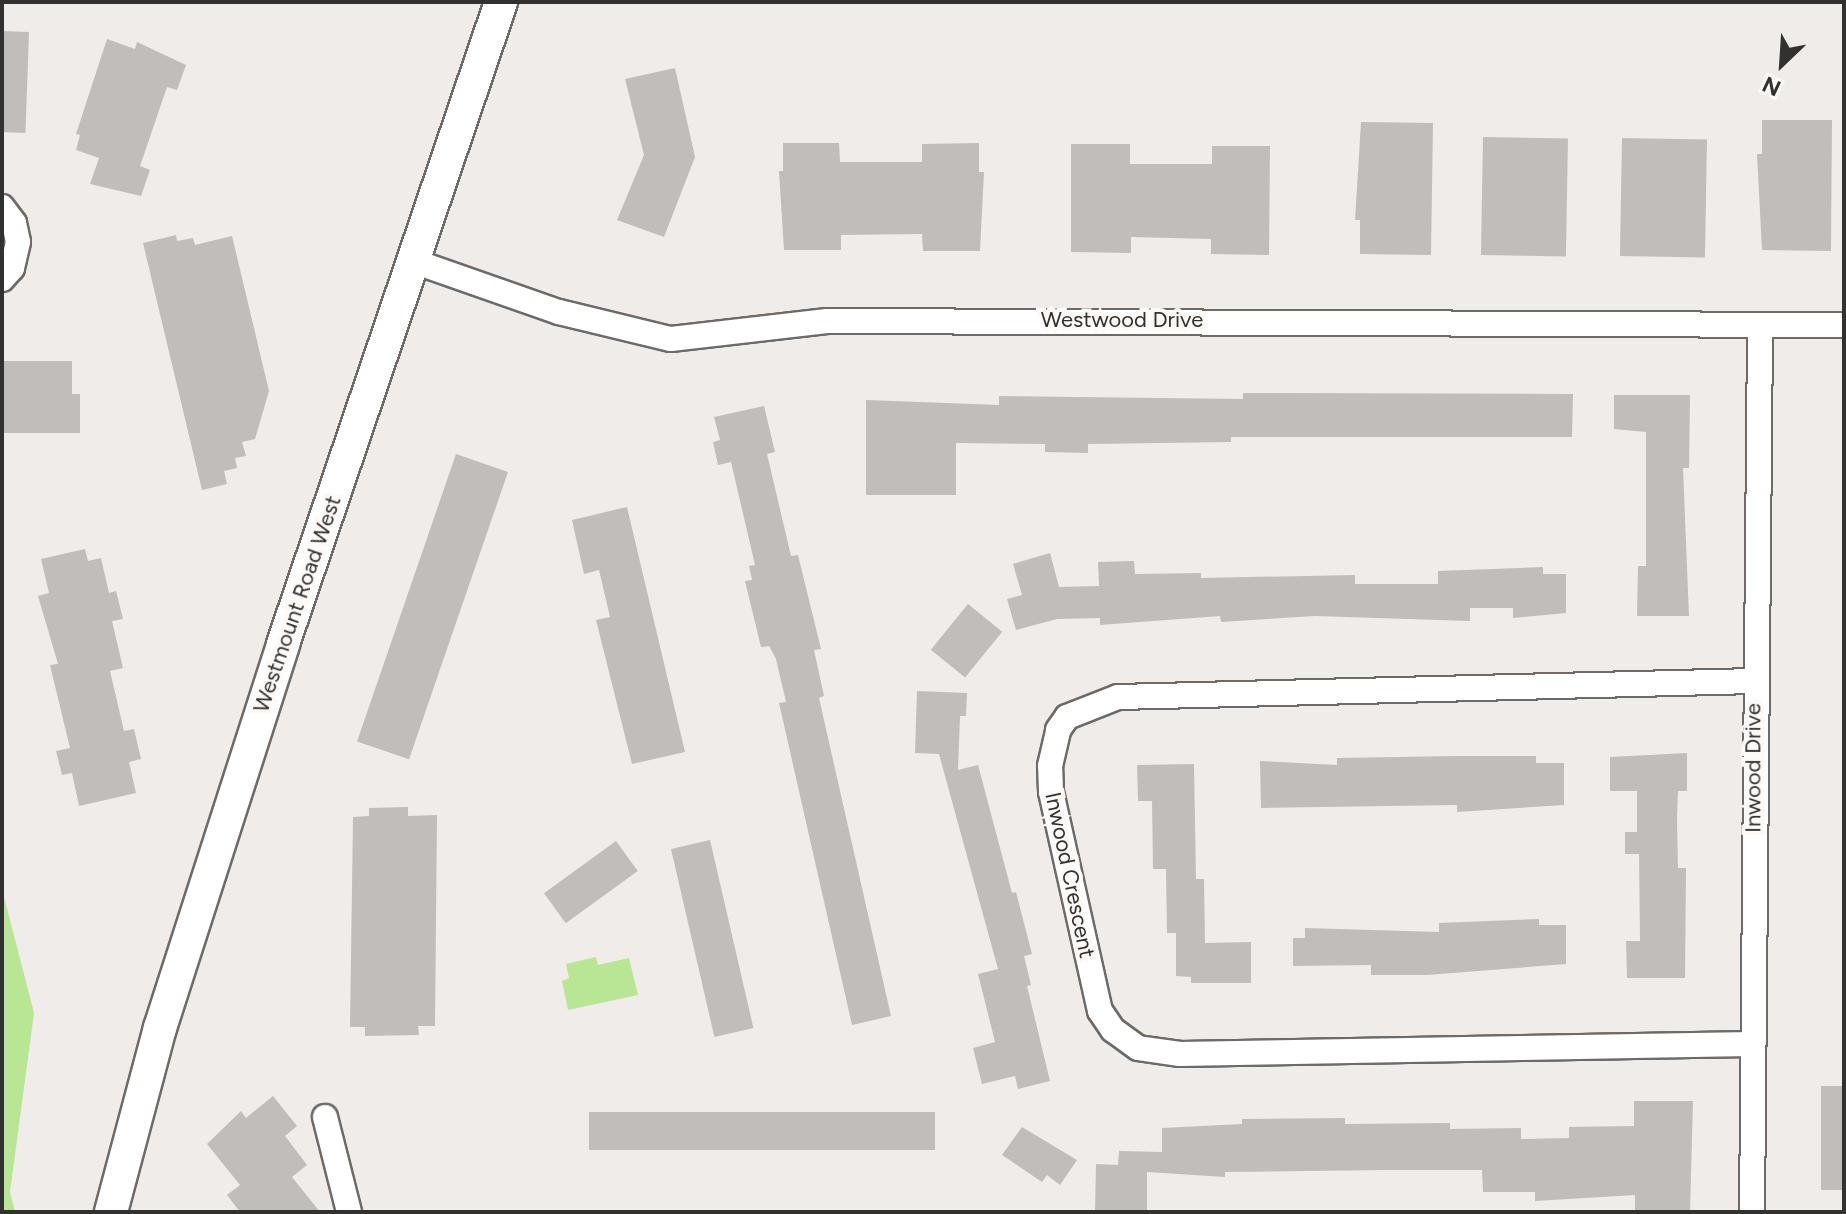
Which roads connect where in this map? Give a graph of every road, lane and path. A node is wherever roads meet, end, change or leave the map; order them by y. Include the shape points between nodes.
1 (501, 2) edge
2 (2, 207) edge
3 (413, 261) junction
4 (2, 279) edge
5 (1760, 325) junction
6 (1844, 325) edge
7 (1754, 681) junction
8 (1752, 1044) junction
9 (325, 1117) dead end
10 (111, 1212) edge
11 (349, 1212) edge
12 (1752, 1212) edge

1 - 3 main road, Westmount Road West
2 - 4 street via 14,223 18,242 12,268
3 - 5 street, Westwood Drive via 559,312 671,339 827,321
3 - 10 main road, Westmount Road West via 160,1028
5 - 6 street, Westwood Drive
5 - 7 street, Inwood Drive
7 - 8 street, Inwood Drive
7 - 8 street, Inwood Crescent via 1118,697 1067,717 1058,730 1050,766 1051,792 1100,1011 1113,1030 1138,1048 1180,1054
8 - 12 street, Inwood Drive
9 - 11 street

